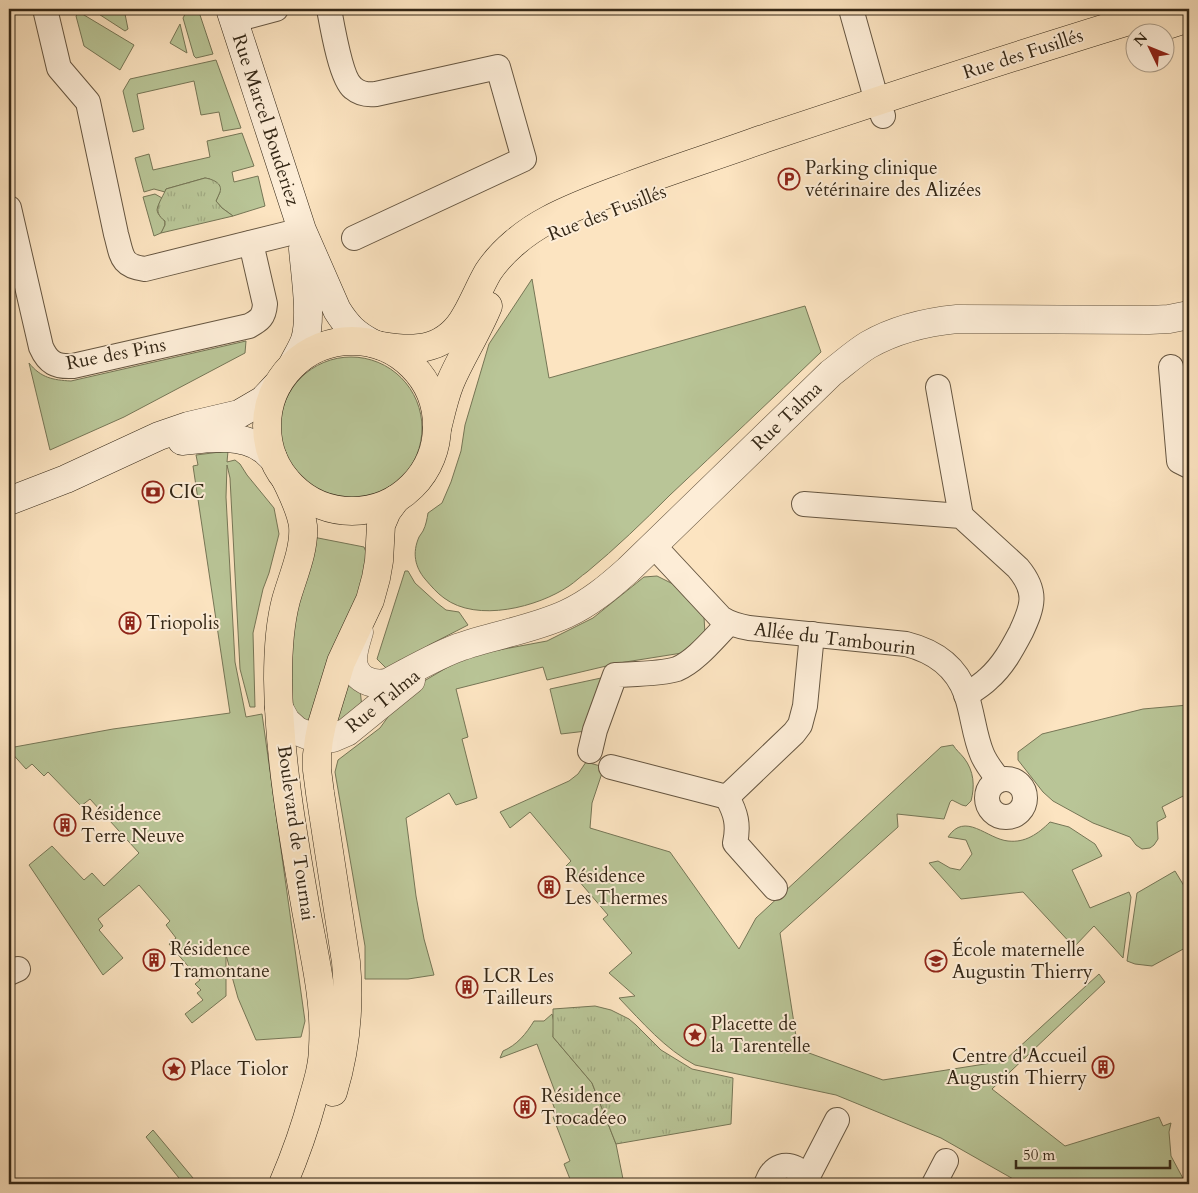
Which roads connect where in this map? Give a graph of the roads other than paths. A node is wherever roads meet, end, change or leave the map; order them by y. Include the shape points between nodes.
1 (45, 9) edge
2 (276, 9) edge
3 (328, 9) edge
4 (851, 9) edge
5 (1168, 9) edge
6 (232, 14) edge
7 (1189, 18) edge
8 (1176, 22) edge
9 (1126, 38) edge
10 (880, 108) junction
11 (9, 208) edge
12 (302, 230) junction
13 (354, 238) dead end
14 (251, 243) junction
15 (1189, 315) edge
16 (377, 344) junction
17 (1171, 367) dead end
18 (285, 374) junction
19 (938, 387) dead end
20 (437, 429) junction
21 (113, 457) junction
22 (1189, 466) edge
23 (279, 470) junction
24 (396, 499) junction
25 (9, 501) edge
26 (804, 504) dead end
27 (961, 516) junction
28 (653, 545) junction
29 (366, 610) junction
30 (729, 623) junction
31 (812, 634) junction
32 (437, 657) junction
33 (966, 695) junction
34 (279, 708) junction
35 (319, 739) junction
36 (590, 751) dead end
37 (611, 767) dead end
38 (999, 780) dead end
39 (726, 797) junction
40 (775, 888) dead end
41 (837, 1120) dead end
42 (946, 1161) dead end
43 (805, 1182) edge
44 (283, 1184) edge
45 (304, 1184) edge
46 (766, 1184) edge
47 (934, 1184) edge

1 - 14 street via 59,68 88,102 116,234 126,263 145,269
2 - 6 street
3 - 13 street via 344,72 352,88 359,92 376,94 498,67 524,159
4 - 10 street
5 - 10 main road, Rue des Fusillés via 1012,57
6 - 12 street, Rue Marcel Bouderiez
7 - 8 main road
9 - 10 main road, Rue des Fusillés via 1001,77
10 - 16 main road, Rue des Fusillés via 649,178 546,220 499,258 465,317 446,339 427,348 402,349
10 - 20 main road, Rue des Fusillés via 601,212 553,232 528,247 504,273 496,288 450,384
11 - 14 street, Rue des Pins via 41,347 49,361 64,367 256,322 264,312 264,304
12 - 14 street
12 - 16 street, Rue Marcel Bouderiez via 343,320 359,337
12 - 18 street, Rue Marcel Bouderiez via 307,327 303,345
15 - 28 street, Rue Talma via 1149,320 957,319 933,321 889,335 869,345 831,373
16 - 18 main road via 355,340 329,344 314,350
16 - 20 main road via 401,356 423,378 432,397
17 - 22 street via 1179,461
18 - 21 street via 263,400 239,414 188,426
18 - 23 main road via 270,400 266,425 268,442
19 - 27 street
20 - 24 main road via 434,450 425,469
21 - 23 street via 160,444 228,438 253,443 264,450
21 - 25 street
23 - 24 main road via 304,497 334,510 355,512 376,508
23 - 34 main road, Boulevard de Tournai via 299,509 303,536 280,631
24 - 29 main road, Boulevard de Tournai via 381,525 376,578
26 - 27 street
27 - 33 street via 1018,568 1030,586 1031,596 1029,614 1007,658 987,680
28 - 30 street, Allée du Tambourin
28 - 32 street, Rue Talma via 607,588 582,606 532,627 459,647
29 - 32 street, Rue Talma via 352,658 354,668 362,678 382,684
29 - 35 main road, Boulevard de Tournai via 337,673
30 - 31 street, Allée du Tambourin
30 - 36 street via 695,657 676,669 615,675
31 - 33 street, Allée du Tambourin via 906,644 927,651 952,669
31 - 39 street via 806,706 800,725
32 - 35 street, Rue Talma via 347,732
33 - 38 street, Allée du Tambourin via 982,754
34 - 35 street via 291,726
34 - 44 main road, Boulevard de Tournai via 291,825 322,1003 324,1033 316,1088
35 - 45 main road, Boulevard de Tournai via 317,770 346,962 348,1003 340,1066
37 - 39 street
39 - 40 street via 736,822 735,843
41 - 43 street
42 - 47 street
43 - 46 street via 801,1171 785,1166 771,1173

